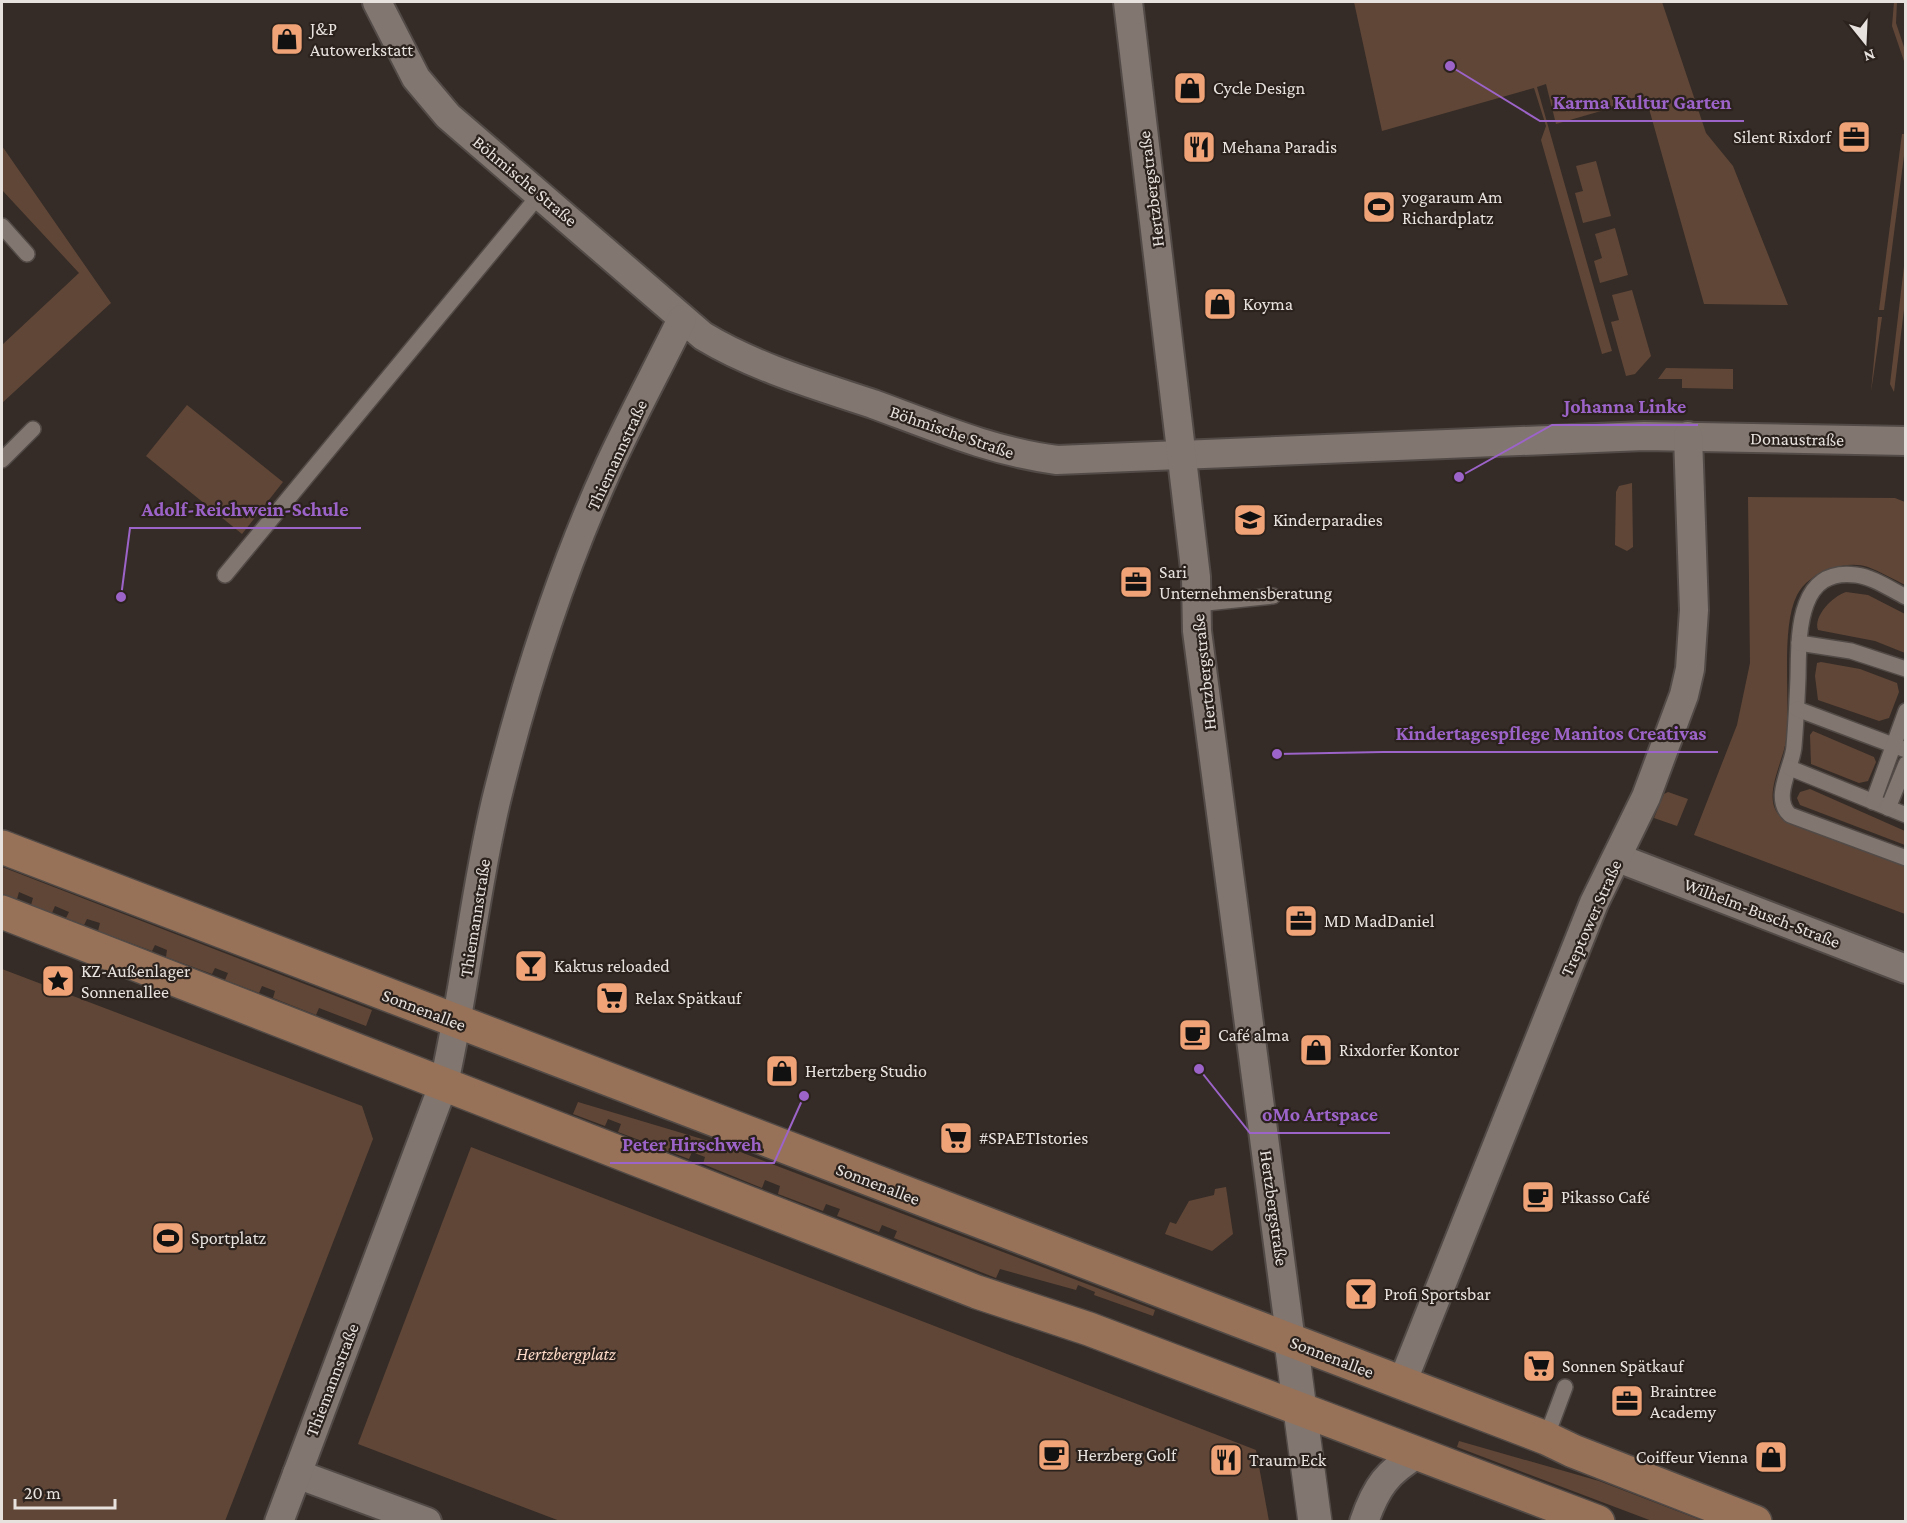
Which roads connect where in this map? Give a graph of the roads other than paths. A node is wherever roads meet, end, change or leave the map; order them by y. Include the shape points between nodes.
1 (377, 2) edge
2 (1128, 2) edge
3 (540, 194) junction
4 (2, 226) edge
5 (27, 254) dead end
6 (682, 319) junction
7 (33, 429) dead end
8 (1688, 436) junction
9 (1905, 441) edge
10 (1180, 453) junction
11 (2, 460) edge
12 (225, 575) dead end
13 (1273, 596) dead end
14 (1905, 597) edge
15 (1197, 604) junction
16 (1799, 643) junction
17 (1905, 669) edge
18 (1797, 709) junction
19 (1905, 711) edge
20 (1899, 748) edge
21 (1905, 764) edge
22 (1790, 768) junction
23 (1873, 802) junction
24 (1888, 808) junction
25 (1905, 815) edge
26 (2, 847) edge
27 (1618, 858) junction
28 (1905, 858) edge
29 (2, 912) edge
30 (1905, 969) edge
31 (458, 1023) junction
32 (444, 1083) junction
33 (1291, 1341) junction
34 (1402, 1383) junction
35 (1565, 1388) dead end
36 (1300, 1408) junction
37 (1546, 1438) junction
38 (1419, 1453) junction
39 (297, 1474) junction
40 (279, 1521) edge
41 (427, 1521) edge
42 (1315, 1521) edge
43 (1364, 1521) edge
44 (1598, 1521) edge
45 (1755, 1521) edge

1 - 3 street, Böhmische Straße via 416,78 448,116
2 - 10 street, Hertzbergstraße
3 - 6 street, Böhmische Straße
3 - 12 lane
4 - 5 lane
6 - 10 street, Böhmische Straße via 726,350 1020,455 1057,460
6 - 31 street, Thiemannstraße via 609,466 567,568 530,675 486,849
7 - 11 lane
8 - 9 street, Donaustraße
8 - 10 street, Böhmische Straße
8 - 27 street, Treptower Straße via 1694,610 1690,669 1671,735
10 - 15 street, Hertzbergstraße
13 - 15 lane
14 - 16 lane via 1864,577 1847,575 1828,580 1818,586 1804,607
15 - 33 street, Hertzbergstraße
16 - 17 lane via 1851,651
16 - 18 lane
18 - 20 lane
18 - 22 lane
19 - 20 lane
20 - 23 lane
21 - 24 lane
22 - 23 lane
22 - 28 lane via 1781,797 1790,815
23 - 24 lane
24 - 25 lane
26 - 31 main road, Sonnenallee
27 - 30 street, Wilhelm-Busch-Straße
27 - 34 street, Treptower Straße via 1594,903
29 - 32 main road
31 - 32 street, Thiemannstraße
31 - 33 main road, Sonnenallee
32 - 36 main road via 977,1292 1089,1329
32 - 39 street, Thiemannstraße
33 - 34 main road, Sonnenallee
33 - 36 street
34 - 37 main road, Sonnenallee
35 - 37 lane
36 - 38 main road
36 - 42 street
37 - 45 main road, Sonnenallee
38 - 43 street via 1395,1467 1380,1486
38 - 44 main road
39 - 40 street, Thiemannstraße
39 - 41 street

